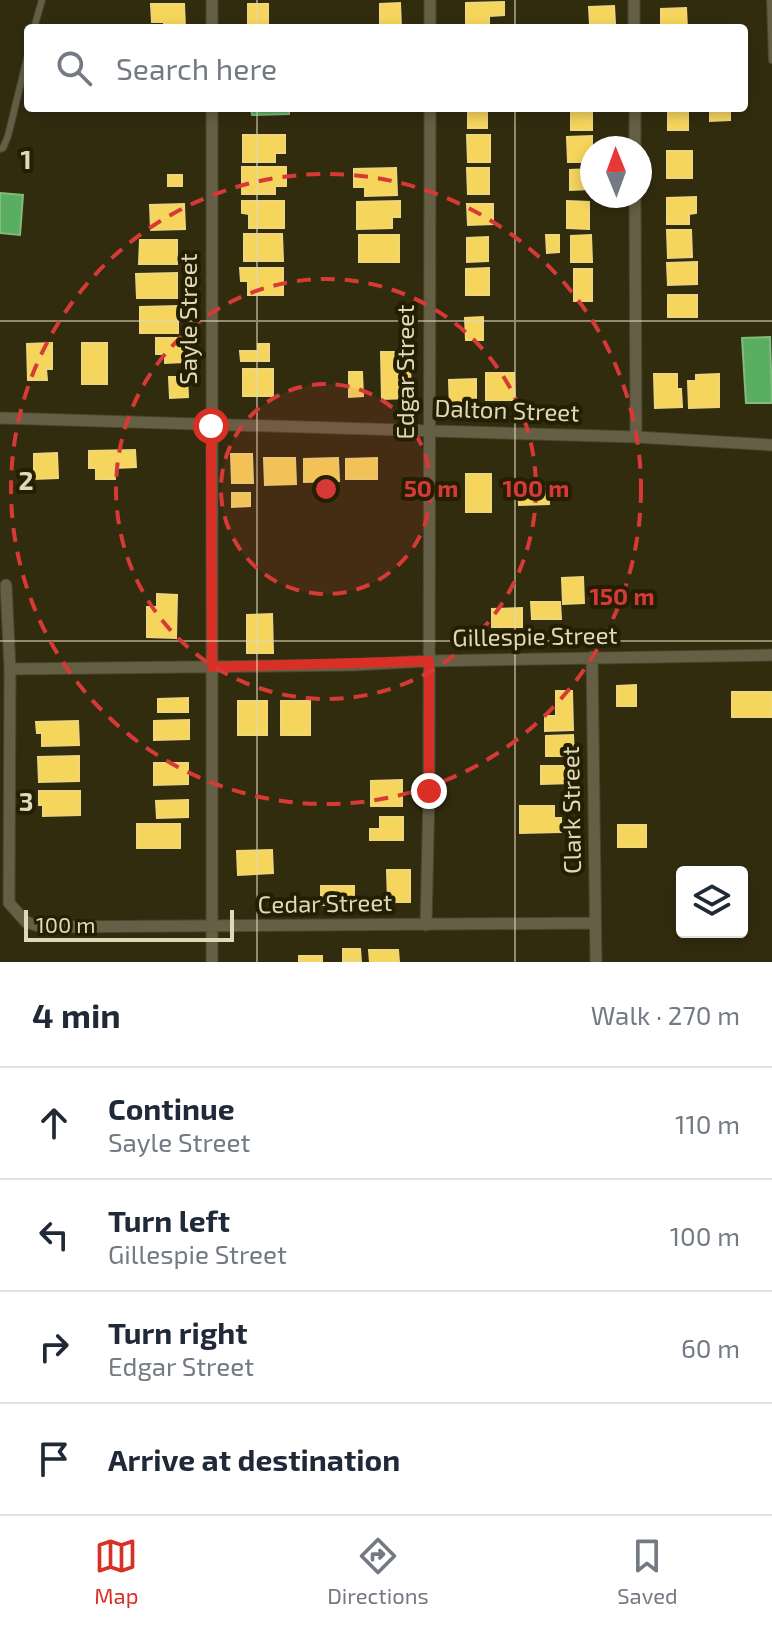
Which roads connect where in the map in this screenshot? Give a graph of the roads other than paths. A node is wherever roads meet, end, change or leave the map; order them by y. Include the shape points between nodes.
1 (42, 0) edge
2 (212, 0) edge
3 (430, 0) edge
4 (634, 0) edge
5 (770, 0) edge
6 (771, 19) edge
7 (35, 24) edge
8 (212, 24) edge
9 (430, 24) edge
10 (634, 24) edge
11 (772, 60) edge
12 (24, 70) edge
13 (212, 112) edge
14 (430, 112) edge
15 (635, 112) edge
16 (635, 136) edge
17 (0, 149) edge
18 (635, 208) edge
19 (0, 418) edge
20 (211, 426) junction
21 (428, 431) junction
22 (636, 437) junction
23 (772, 445) edge
24 (6, 585) dead end
25 (772, 655) edge
26 (592, 657) junction
27 (429, 661) junction
28 (212, 667) junction
29 (10, 669) junction
30 (595, 923) junction
31 (426, 925) junction
32 (212, 927) junction
33 (212, 962) edge
34 (596, 962) edge

1 - 7 lane
2 - 8 street
3 - 9 street
4 - 10 street
5 - 6 lane
6 - 11 lane
12 - 17 lane
13 - 20 street, Sayle Street
14 - 21 street, Edgar Street
15 - 16 street
18 - 22 street
19 - 20 street, Dalton Street
20 - 21 street, Dalton Street
20 - 28 street, Sayle Street
21 - 22 street, Dalton Street
21 - 27 street, Edgar Street
22 - 23 street, Dalton Street
24 - 29 street
25 - 26 street, Gillespie Street
26 - 27 street, Gillespie Street
26 - 30 street, Clark Street
27 - 28 street, Gillespie Street
27 - 31 street, Edgar Street
28 - 29 street, Gillespie Street
28 - 32 street, Sayle Street
29 - 32 street, Cedar Street via 8,871 13,909 26,922 42,927
30 - 31 street, Cedar Street
30 - 34 street, Clark Street
31 - 32 street, Cedar Street
32 - 33 street, Sayle Street

